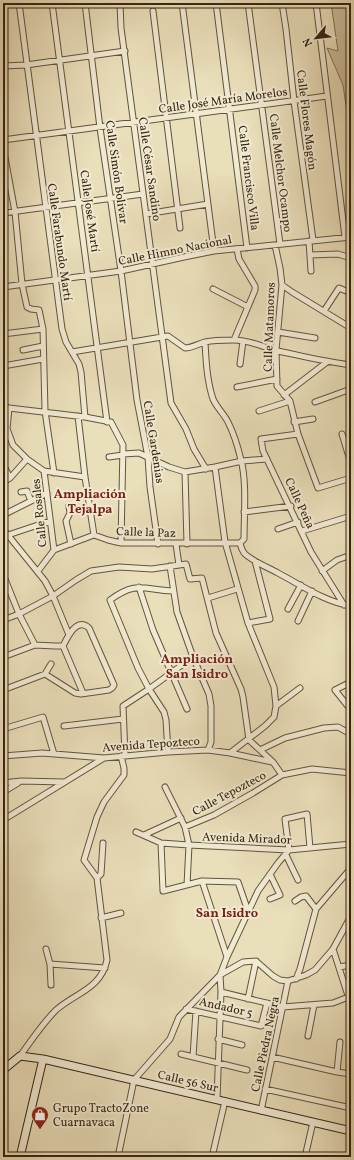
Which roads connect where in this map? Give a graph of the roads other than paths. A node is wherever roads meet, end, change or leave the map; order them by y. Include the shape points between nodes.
1 (19, 3) edge
2 (52, 3) edge
3 (85, 3) edge
4 (120, 3) edge
5 (182, 3) edge
6 (216, 3) edge
7 (248, 3) edge
8 (282, 3) edge
9 (316, 3) edge
10 (153, 11) dead end
11 (125, 51) junction
12 (92, 55) junction
13 (59, 60) junction
14 (26, 65) junction
15 (3, 66) edge
16 (327, 96) junction
17 (294, 101) junction
18 (262, 105) junction
19 (230, 110) junction
20 (197, 114) junction
21 (166, 118) junction
22 (134, 123) junction
23 (100, 128) junction
24 (68, 131) junction
25 (35, 136) junction
26 (3, 140) edge
27 (3, 147) edge
28 (143, 194) junction
29 (111, 199) junction
30 (79, 204) junction
31 (208, 204) junction
32 (46, 208) junction
33 (178, 209) junction
34 (15, 212) junction
35 (3, 214) edge
36 (146, 214) junction
37 (180, 228) dead end
38 (348, 237) edge
39 (311, 241) junction
40 (277, 244) junction
41 (247, 248) junction
42 (237, 249) junction
43 (214, 251) junction
44 (310, 255) junction
45 (351, 258) edge
46 (152, 264) junction
47 (121, 271) junction
48 (311, 271) dead end
49 (88, 276) junction
50 (55, 280) junction
51 (22, 284) junction
52 (282, 285) junction
53 (3, 287) edge
54 (213, 289) dead end
55 (351, 293) edge
56 (248, 307) junction
57 (324, 311) junction
58 (351, 328) edge
59 (43, 329) junction
60 (278, 332) junction
61 (3, 334) edge
62 (162, 337) junction
63 (315, 338) dead end
64 (234, 340) junction
65 (243, 341) junction
66 (205, 342) junction
67 (130, 343) junction
68 (43, 346) junction
69 (98, 347) junction
70 (23, 350) dead end
71 (276, 350) junction
72 (72, 352) junction
73 (43, 359) junction
74 (327, 362) junction
75 (240, 364) dead end
76 (351, 365) edge
77 (3, 366) edge
78 (276, 379) junction
79 (237, 387) dead end
80 (351, 389) edge
81 (284, 395) junction
82 (290, 401) junction
83 (315, 402) dead end
84 (3, 406) edge
85 (9, 408) junction
86 (259, 411) dead end
87 (45, 412) junction
88 (78, 416) junction
89 (85, 417) junction
90 (313, 419) dead end
91 (109, 422) junction
92 (294, 422) junction
93 (298, 434) junction
94 (342, 434) dead end
95 (123, 454) junction
96 (351, 456) edge
97 (110, 457) dead end
98 (148, 457) junction
99 (26, 459) junction
100 (267, 459) junction
101 (242, 461) junction
102 (3, 464) edge
103 (215, 467) junction
104 (206, 469) junction
105 (44, 471) junction
106 (185, 472) junction
107 (54, 473) junction
108 (85, 477) junction
109 (10, 478) junction
110 (351, 478) edge
111 (3, 482) edge
112 (20, 492) dead end
113 (47, 493) junction
114 (31, 501) junction
115 (69, 506) dead end
116 (291, 506) junction
117 (244, 512) junction
118 (3, 515) edge
119 (351, 516) edge
120 (50, 521) junction
121 (298, 522) junction
122 (3, 529) edge
123 (278, 529) dead end
124 (302, 531) junction
125 (8, 535) junction
126 (94, 535) junction
127 (225, 542) junction
128 (121, 543) junction
129 (240, 543) junction
130 (71, 544) junction
131 (158, 544) junction
132 (176, 544) junction
133 (187, 544) junction
134 (54, 550) junction
135 (351, 555) edge
136 (255, 561) junction
137 (179, 565) junction
138 (170, 566) junction
139 (38, 571) junction
140 (322, 571) junction
141 (3, 574) edge
142 (301, 585) junction
143 (5, 586) edge
144 (139, 587) junction
145 (237, 589) junction
146 (173, 591) junction
147 (312, 591) junction
148 (53, 596) junction
149 (208, 598) junction
150 (344, 605) junction
151 (351, 606) edge
152 (288, 609) dead end
153 (19, 614) junction
154 (3, 620) edge
155 (298, 621) dead end
156 (248, 623) junction
157 (69, 635) junction
158 (35, 645) junction
159 (63, 646) junction
160 (3, 657) edge
161 (193, 657) junction
162 (51, 664) dead end
163 (171, 673) junction
164 (45, 674) junction
165 (351, 682) edge
166 (300, 688) dead end
167 (149, 689) junction
168 (3, 690) edge
169 (84, 694) junction
170 (276, 706) junction
171 (187, 709) dead end
172 (351, 710) edge
173 (123, 719) junction
174 (64, 726) dead end
175 (351, 726) edge
176 (3, 729) edge
177 (251, 742) junction
178 (208, 750) junction
179 (260, 750) junction
180 (168, 752) junction
181 (232, 753) junction
182 (54, 754) junction
183 (3, 756) edge
184 (123, 756) junction
185 (104, 758) junction
186 (273, 762) junction
187 (351, 773) edge
188 (282, 775) junction
189 (21, 782) junction
190 (65, 782) junction
191 (3, 783) edge
192 (165, 787) dead end
193 (3, 792) edge
194 (181, 818) junction
195 (3, 820) edge
196 (185, 827) junction
197 (136, 832) dead end
198 (144, 835) junction
199 (103, 843) dead end
200 (161, 844) junction
201 (351, 844) edge
202 (188, 845) junction
203 (310, 848) junction
204 (288, 853) junction
205 (351, 868) edge
206 (270, 874) junction
207 (97, 878) junction
208 (298, 880) dead end
209 (202, 881) junction
210 (187, 885) junction
211 (270, 900) dead end
212 (295, 901) dead end
213 (316, 909) junction
214 (248, 911) junction
215 (121, 913) dead end
216 (351, 916) edge
217 (102, 918) junction
218 (46, 949) dead end
219 (333, 949) junction
220 (227, 957) junction
221 (256, 961) junction
222 (50, 964) junction
223 (351, 965) edge
224 (339, 967) junction
225 (106, 968) junction
226 (220, 975) junction
227 (296, 979) junction
228 (288, 981) junction
229 (51, 985) dead end
230 (220, 992) junction
231 (350, 996) edge
232 (248, 998) junction
233 (266, 1003) junction
234 (314, 1005) junction
235 (351, 1005) edge
236 (284, 1007) junction
237 (186, 1009) junction
238 (196, 1011) junction
239 (220, 1016) junction
240 (308, 1036) dead end
241 (218, 1039) junction
242 (340, 1042) dead end
243 (242, 1045) dead end
244 (181, 1054) dead end
245 (20, 1056) junction
246 (193, 1057) junction
247 (272, 1057) junction
248 (43, 1059) junction
249 (218, 1063) junction
250 (3, 1070) edge
251 (247, 1070) dead end
252 (337, 1072) junction
253 (351, 1074) edge
254 (134, 1080) junction
255 (265, 1089) junction
256 (217, 1099) junction
257 (225, 1101) junction
258 (351, 1108) edge
259 (261, 1111) junction
260 (314, 1122) junction
261 (351, 1131) edge
262 (20, 1157) edge
263 (118, 1157) edge
264 (212, 1157) edge
265 (305, 1157) edge

1 - 14 street, Calle Farabundo Martí
2 - 13 street, Calle José Martí
3 - 12 street, Calle Simón Bolívar
4 - 11 street, Calle César Sandino
5 - 20 street
6 - 19 street, Calle Francisco Villa
7 - 18 street, Calle Melchor Ocampo
8 - 17 street, Calle Flores Magón
9 - 16 street
10 - 21 street
11 - 12 street
11 - 22 street, Calle César Sandino
12 - 13 street
12 - 23 street, Calle Simón Bolívar
13 - 14 street
13 - 24 street, Calle José Martí
14 - 15 street
14 - 25 street, Calle Farabundo Martí
16 - 17 street, Calle José María Morelos
16 - 38 street
17 - 18 street, Calle José María Morelos
17 - 39 street, Calle Flores Magón
18 - 19 street, Calle José María Morelos
18 - 40 street, Calle Melchor Ocampo
19 - 20 street, Calle José María Morelos
19 - 41 street, Calle Francisco Villa
20 - 21 street, Calle José María Morelos
20 - 31 street
21 - 22 street, Calle José María Morelos
21 - 33 street
22 - 23 street, Calle José María Morelos
22 - 28 street, Calle César Sandino
23 - 24 street, Calle José María Morelos
23 - 29 street, Calle Simón Bolívar
24 - 25 street, Calle José María Morelos
24 - 30 street, Calle José Martí
25 - 26 street, Calle José María Morelos
25 - 32 street, Calle Farabundo Martí
27 - 34 street
28 - 29 street
28 - 36 street, Calle César Sandino
29 - 30 street
29 - 47 street, Calle Simón Bolívar
30 - 32 street
30 - 49 street, Calle José Martí
31 - 33 street
31 - 43 street
32 - 34 street
32 - 50 street, Calle Farabundo Martí
33 - 36 street
33 - 37 street
34 - 35 street
34 - 51 street
36 - 46 street, Calle César Sandino
38 - 39 street, Calle Himno Nacional
39 - 40 street, Calle Himno Nacional
39 - 44 street, Calle Flores Magón
40 - 41 street, Calle Himno Nacional
40 - 52 street, Calle Matamoros
41 - 42 street, Calle Himno Nacional
42 - 43 street, Calle Himno Nacional
42 - 56 street via 239,259 255,286
43 - 46 street, Calle Himno Nacional
44 - 45 street via 338,254
44 - 48 street, Calle Flores Magón
46 - 47 street, Calle Himno Nacional
46 - 62 street, Calle César Sandino
47 - 49 street, Calle Himno Nacional
47 - 67 street, Calle Simón Bolívar
49 - 50 street, Calle Himno Nacional
49 - 69 street, Calle José Martí
50 - 51 street, Calle Himno Nacional
50 - 72 street, Calle Farabundo Martí via 62,329
51 - 53 street, Calle Himno Nacional
51 - 59 street via 26,307 39,310
52 - 57 street
52 - 60 street, Calle Matamoros
54 - 56 street
55 - 57 street via 339,288
56 - 64 street
57 - 58 street
59 - 61 street
59 - 68 street
60 - 63 street
60 - 71 street, Calle Matamoros
62 - 66 street via 168,336 185,348
62 - 67 street
62 - 104 street, Calle César Sandino via 171,403
64 - 65 street
64 - 66 street
65 - 71 street
65 - 75 street
66 - 101 street via 213,399 227,421
67 - 69 street
67 - 98 street, Calle Gardenias
68 - 70 street
68 - 73 street
69 - 72 street
69 - 91 street, Calle José Martí
71 - 74 street
71 - 78 street, Calle Matamoros
72 - 89 street, Calle Farabundo Martí via 81,372
73 - 77 street
73 - 87 street
74 - 76 street
74 - 81 street
78 - 79 street
78 - 81 street, Calle Matamoros via 277,386
80 - 83 street
81 - 82 street, Calle Matamoros
82 - 86 street
82 - 92 street
84 - 85 street
85 - 87 street
85 - 99 street via 7,429 13,445
87 - 88 street
87 - 107 street
88 - 89 street
88 - 108 street
89 - 91 street
90 - 92 street
91 - 95 street via 123,445
92 - 93 street
93 - 100 street, Calle Peña via 261,439
93 - 110 street via 318,488
94 - 96 street via 349,457
95 - 97 street
95 - 98 street via 139,452
95 - 128 street
98 - 106 street
98 - 131 street, Calle Gardenias
99 - 105 street
99 - 109 street
100 - 101 street
100 - 116 street, Calle Peña
101 - 103 street
101 - 117 street
102 - 109 street
103 - 104 street
103 - 127 street
104 - 106 street
105 - 107 street
105 - 113 street, Calle Rosales
106 - 133 street
107 - 108 street
108 - 126 street
109 - 111 street
112 - 114 street via 27,491
113 - 114 street
113 - 120 street, Calle Rosales
114 - 118 street
115 - 130 street via 70,513 66,521
116 - 117 street
116 - 121 street, Calle Peña
117 - 129 street via 244,539
119 - 124 street
120 - 125 street
120 - 134 street, Calle Rosales
121 - 123 street
121 - 124 street, Calle Peña
122 - 125 street
124 - 140 street, Calle Peña
125 - 139 street
126 - 128 street, Calle la Paz
126 - 130 street
127 - 129 street, Calle la Paz
127 - 133 street, Calle la Paz
127 - 145 street
128 - 131 street, Calle la Paz
129 - 136 street via 246,555
130 - 134 street
131 - 132 street, Calle la Paz
132 - 133 street, Calle la Paz
132 - 137 street
134 - 139 street, Calle Rosales
135 - 140 street via 337,560
136 - 142 street
136 - 156 street via 270,619
137 - 138 street
137 - 149 street via 186,564 190,579 202,578
138 - 146 street
138 - 148 street via 152,569 96,569
139 - 148 street
140 - 150 street, Calle Peña
141 - 143 street
142 - 147 street
142 - 152 street
143 - 153 street
144 - 146 street
144 - 163 street
144 - 167 street via 129,588 110,600
145 - 149 street
145 - 156 street
146 - 161 street via 177,612
147 - 150 street
147 - 155 street
148 - 153 street
148 - 157 street
149 - 177 street via 216,634 241,689
150 - 151 street
153 - 154 street
153 - 158 street
156 - 170 street via 274,688
157 - 159 street
157 - 169 street via 80,624 89,628 114,685 109,690
158 - 159 street
158 - 160 street
159 - 169 street
161 - 163 street
161 - 178 street via 209,694 211,706 211,742
162 - 164 street
163 - 167 street
163 - 171 street
164 - 168 street
164 - 169 street via 75,693
165 - 172 street via 335,690
166 - 170 street
167 - 173 street via 123,706
167 - 180 street via 164,712
170 - 177 street via 274,717
173 - 174 street
173 - 184 street
175 - 179 street via 347,732 338,727 331,727 285,738
176 - 182 street via 43,717
177 - 179 street
177 - 181 street
178 - 180 street, Avenida Tepozteco
178 - 181 street, Avenida Tepozteco
179 - 186 street
180 - 184 street, Avenida Tepozteco
181 - 186 street, Avenida Tepozteco
182 - 183 street, Avenida Tepozteco
182 - 185 street, Avenida Tepozteco
184 - 185 street, Avenida Tepozteco
184 - 207 street via 124,775 104,802 84,860
185 - 190 street
186 - 188 street
187 - 188 street via 312,769
188 - 196 street, Calle Tepozteco via 214,815
189 - 190 street
189 - 191 street
189 - 193 street
190 - 195 street
192 - 194 street
194 - 196 street
194 - 198 street
196 - 202 street
197 - 198 street, Avenida Mirador
198 - 200 street, Avenida Mirador
199 - 207 street via 101,874
200 - 202 street, Avenida Mirador
200 - 210 street via 163,891
201 - 203 street, Avenida Mirador
202 - 204 street, Avenida Mirador
202 - 210 street
203 - 204 street, Avenida Mirador
203 - 204 street via 307,814 285,820
204 - 206 street
204 - 208 street
205 - 213 street
206 - 211 street via 280,895
206 - 214 street
207 - 217 street
209 - 210 street
209 - 214 street via 238,882
209 - 220 street
212 - 213 street via 301,896 306,896
213 - 227 street
214 - 220 street
215 - 217 street
216 - 219 street
217 - 225 street
218 - 222 street
219 - 224 street
219 - 227 street via 315,970
220 - 226 street
221 - 226 street via 243,962
221 - 228 street via 273,976
221 - 232 street
222 - 225 street
222 - 229 street
223 - 224 street
224 - 231 street
225 - 245 street via 98,980 57,1010
226 - 230 street
226 - 237 street
227 - 228 street
228 - 236 street, Calle Piedra Negra
230 - 232 street
230 - 239 street
231 - 234 street via 334,1004
231 - 235 street
232 - 233 street
233 - 236 street
233 - 239 street, Andador 5 via 262,1026
234 - 236 street
234 - 240 street
236 - 247 street, Calle Piedra Negra
237 - 238 street, Andador 5
237 - 254 street via 179,1017 170,1038
238 - 239 street, Andador 5
238 - 246 street
239 - 241 street
241 - 243 street
241 - 249 street
242 - 252 street
244 - 246 street
245 - 248 street, Calle 56 Sur
245 - 250 street
246 - 249 street
247 - 252 street
247 - 255 street, Calle Piedra Negra
248 - 254 street, Calle 56 Sur
248 - 262 street
249 - 251 street
249 - 256 street
252 - 253 street
254 - 256 street, Calle 56 Sur
254 - 263 street
255 - 258 street
255 - 259 street, Calle Piedra Negra
256 - 257 street, Calle 56 Sur
257 - 259 street, Calle 56 Sur
257 - 264 street
259 - 260 street, Calle 56 Sur
260 - 261 street, Calle 56 Sur
260 - 265 street

